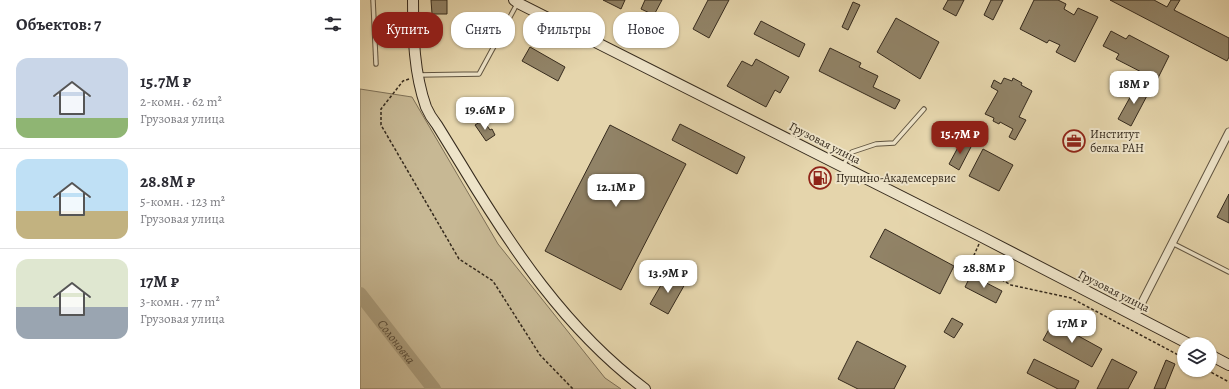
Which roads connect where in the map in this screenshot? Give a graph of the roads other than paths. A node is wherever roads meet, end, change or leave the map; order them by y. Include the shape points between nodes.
1 (373, 0) edge
2 (413, 0) edge
3 (516, 2) edge
4 (376, 64) dead end
5 (417, 75) junction
6 (924, 109) dead end
7 (1229, 132) edge
8 (842, 166) junction
9 (1172, 243) junction
10 (1229, 272) edge
11 (1135, 316) junction
12 (1177, 338) edge
13 (1217, 359) edge
14 (1229, 365) edge
15 (645, 389) edge

1 - 4 lane
2 - 5 street
3 - 5 lane via 479,74
3 - 8 street, Грузовая улица
5 - 15 street via 426,108 489,211 529,269 574,324 622,372
6 - 8 lane via 894,143 876,144 852,152
7 - 9 street
8 - 11 street, Грузовая улица
9 - 10 lane
9 - 11 street
11 - 12 street, Грузовая улица
13 - 14 street

